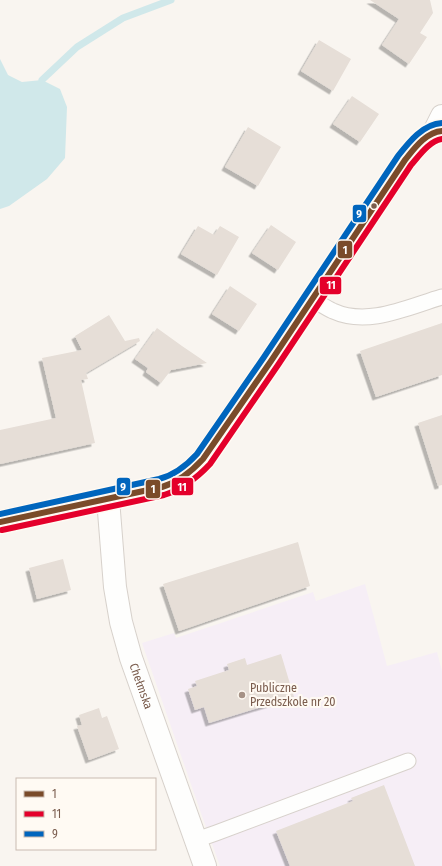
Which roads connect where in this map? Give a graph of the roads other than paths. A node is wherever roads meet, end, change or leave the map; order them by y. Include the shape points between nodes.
1 (440, 126) edge
2 (442, 297) edge
3 (312, 299) junction
4 (108, 499) junction
5 (0, 522) edge
6 (408, 760) dead end
7 (196, 840) junction
8 (205, 866) edge

1 - 3 street via 405,160
2 - 3 lane via 386,314 360,318 334,311
3 - 4 street via 194,469 171,484
4 - 5 street
4 - 7 street, Chełmska via 115,587 121,622
6 - 7 lane
7 - 8 street, Chełmska

